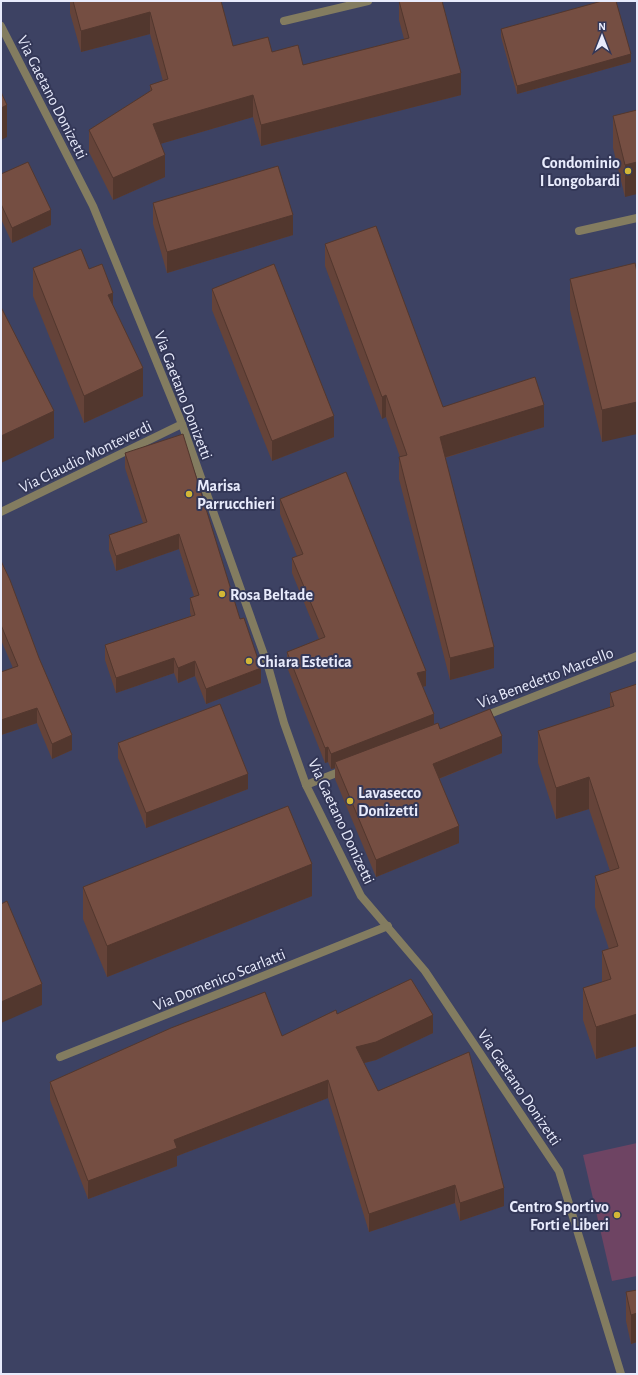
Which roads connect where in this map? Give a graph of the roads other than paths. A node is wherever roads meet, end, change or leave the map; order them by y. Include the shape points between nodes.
1 (368, 1) edge
2 (284, 21) dead end
3 (1, 26) edge
4 (637, 218) edge
5 (579, 231) dead end
6 (182, 424) junction
7 (1, 512) edge
8 (637, 656) edge
9 (475, 719) edge
10 (350, 768) edge
11 (306, 785) junction
12 (388, 926) junction
13 (60, 1057) dead end
14 (621, 1374) edge

1 - 2 street
3 - 6 street, Via Gaetano Donizetti via 93,206
4 - 5 street
6 - 7 street, Via Claudio Monteverdi
6 - 11 street, Via Gaetano Donizetti via 268,666 284,723
8 - 9 street, Via Benedetto Marcello
10 - 11 street
11 - 12 street, Via Gaetano Donizetti via 361,896
12 - 13 street, Via Domenico Scarlatti
12 - 14 street, Via Gaetano Donizetti via 425,971 559,1171

